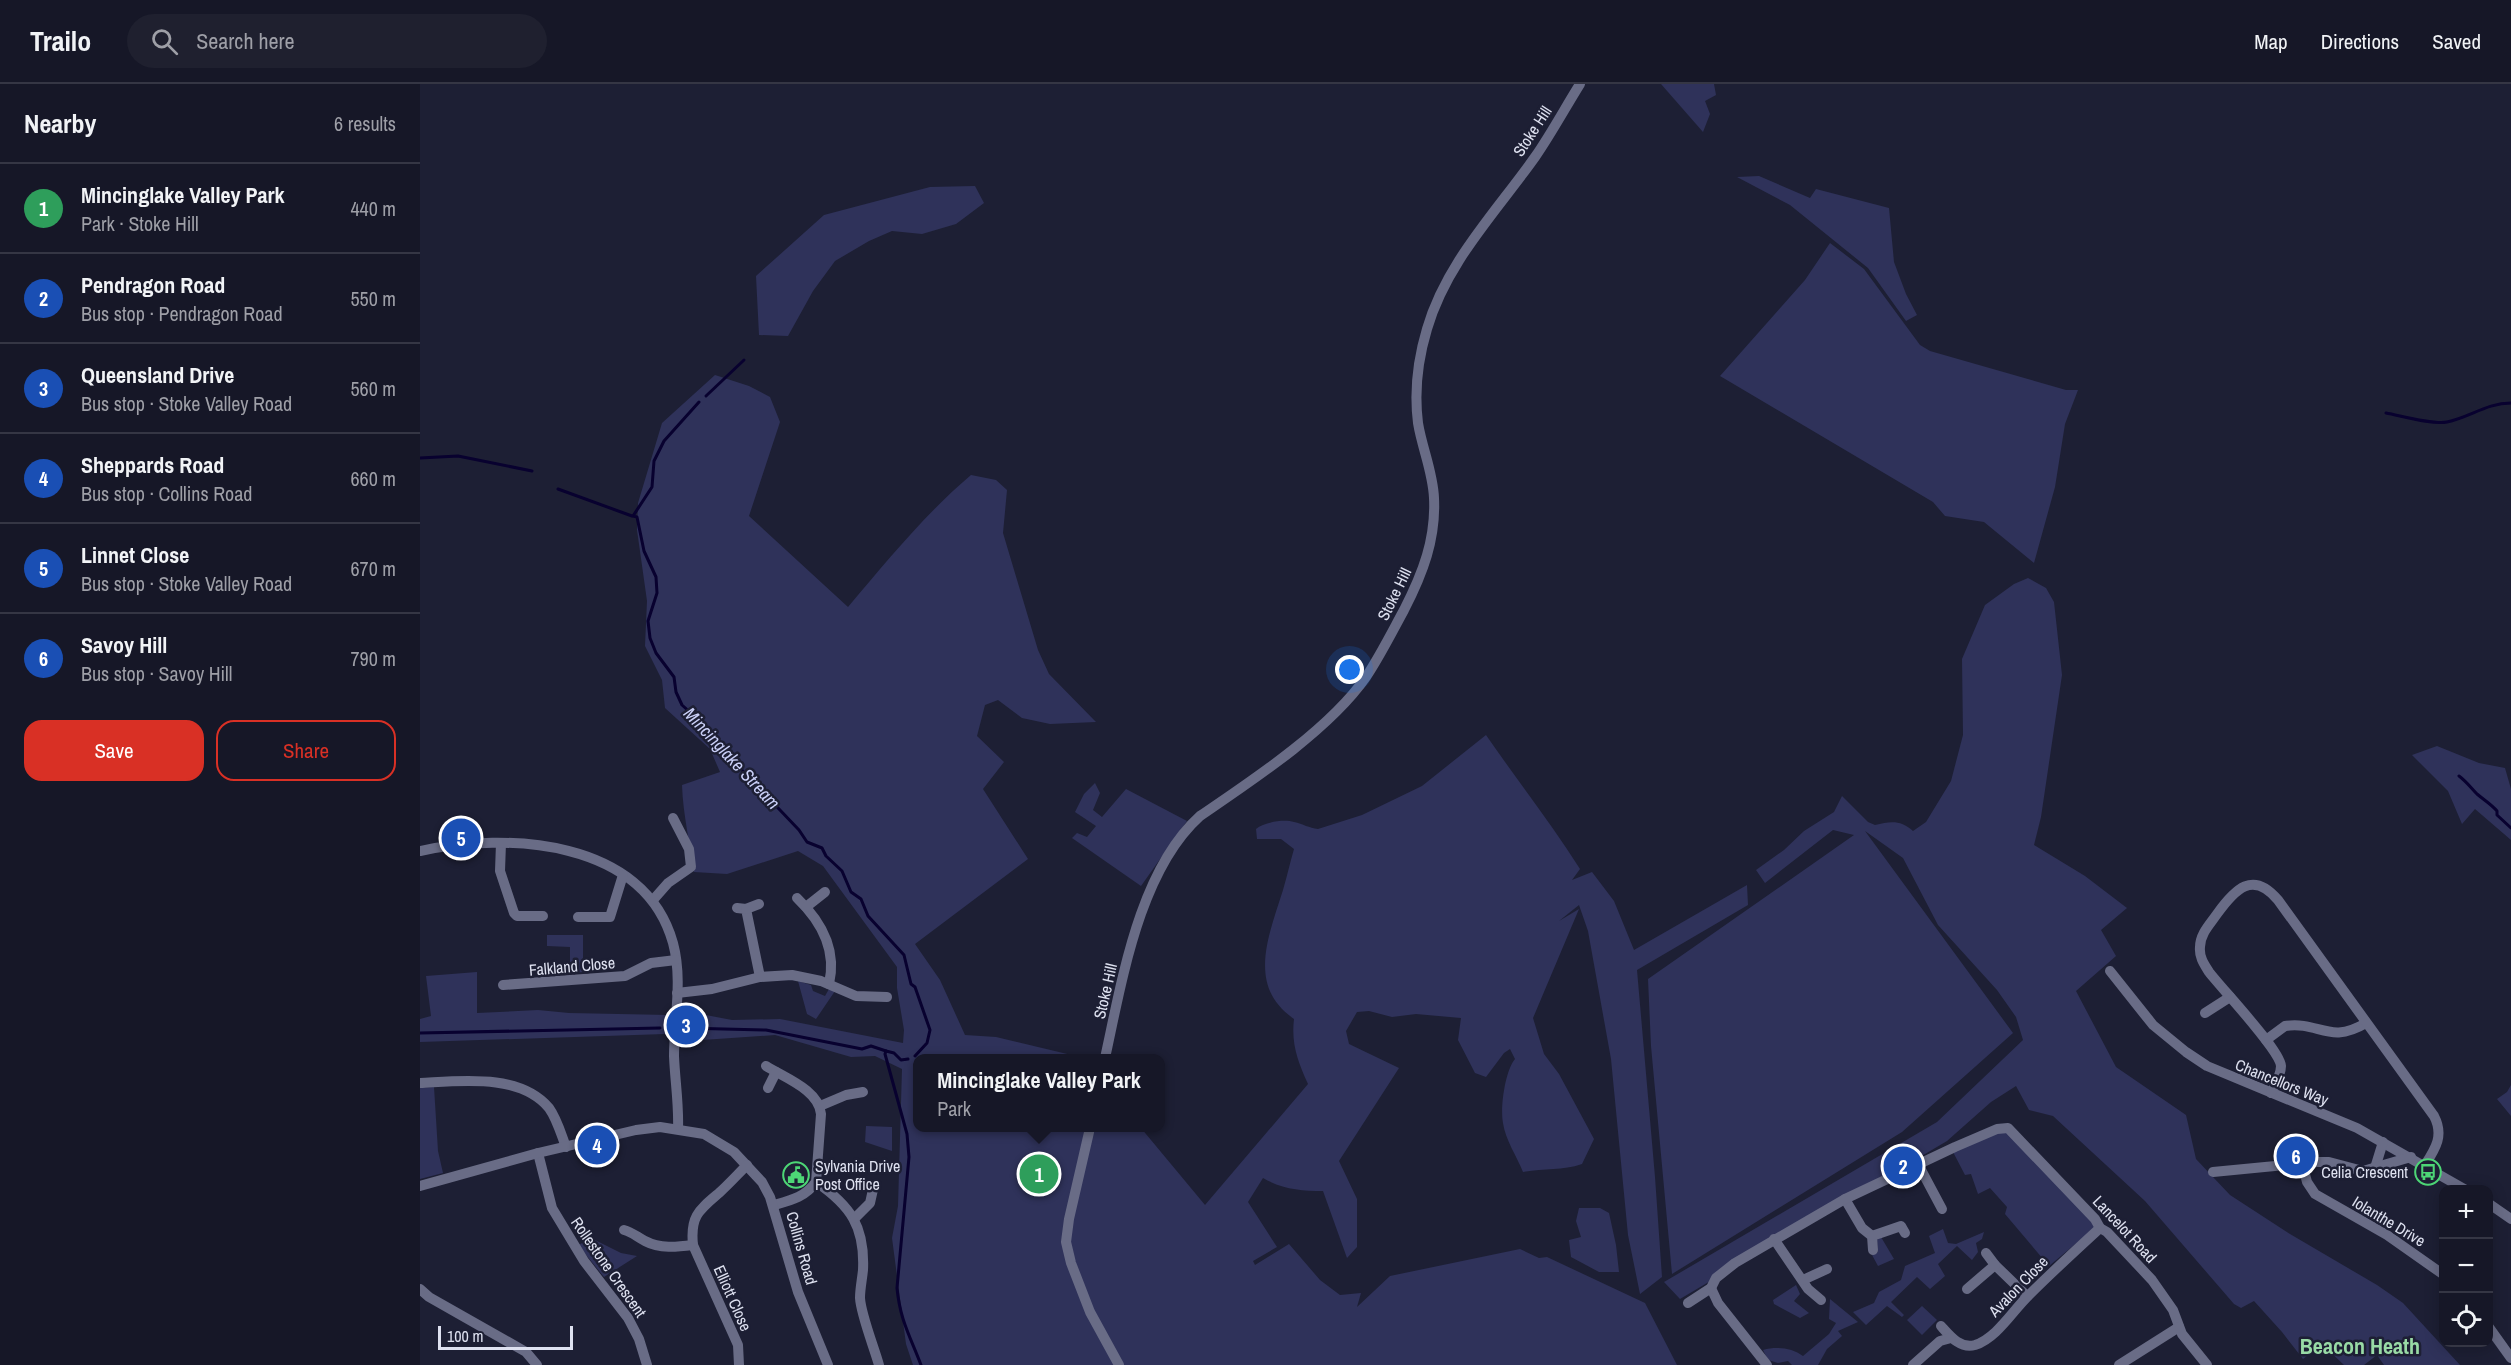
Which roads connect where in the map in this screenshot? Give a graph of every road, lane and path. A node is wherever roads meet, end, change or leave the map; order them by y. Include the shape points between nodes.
1 (1580, 84) edge
2 (673, 818) dead end
3 (501, 843) junction
4 (420, 851) edge
5 (623, 875) junction
6 (825, 892) dead end
7 (797, 898) dead end
8 (653, 900) junction
9 (759, 903) dead end
10 (806, 907) junction
11 (543, 916) dead end
12 (578, 917) dead end
13 (676, 960) junction
14 (2110, 971) dead end
15 (760, 978) junction
16 (829, 984) junction
17 (503, 985) dead end
18 (677, 993) junction
19 (2230, 997) junction
20 (888, 998) dead end
21 (2205, 1013) dead end
22 (2366, 1023) junction
23 (2266, 1040) junction
24 (1106, 1054) edge
25 (766, 1066) dead end
26 (776, 1072) junction
27 (420, 1083) edge
28 (768, 1088) dead end
29 (2271, 1093) junction
30 (858, 1104) dead end
31 (820, 1106) junction
32 (678, 1129) junction
33 (1089, 1132) edge
34 (2383, 1142) junction
35 (566, 1147) junction
36 (538, 1153) junction
37 (2411, 1157) junction
38 (2302, 1163) junction
39 (1918, 1164) junction
40 (747, 1165) junction
41 (2425, 1165) junction
42 (2375, 1168) junction
43 (2212, 1172) dead end
44 (816, 1182) junction
45 (874, 1185) dead end
46 (2458, 1185) edge
47 (420, 1186) edge
48 (1845, 1199) junction
49 (774, 1205) junction
50 (2493, 1206) edge
51 (1942, 1209) dead end
52 (855, 1218) junction
53 (2511, 1219) edge
54 (2100, 1228) junction
55 (624, 1230) dead end
56 (1905, 1233) dead end
57 (1872, 1236) junction
58 (1774, 1239) junction
59 (693, 1245) junction
60 (1873, 1250) dead end
61 (1986, 1253) dead end
62 (1995, 1265) junction
63 (1827, 1269) dead end
64 (2439, 1271) edge
65 (1803, 1280) junction
66 (1711, 1288) junction
67 (420, 1289) edge
68 (1967, 1289) dead end
69 (2027, 1296) junction
70 (1821, 1300) dead end
71 (1688, 1304) dead end
72 (1941, 1326) dead end
73 (2179, 1327) junction
74 (2493, 1333) edge
75 (1951, 1338) junction
76 (2511, 1358) edge
77 (537, 1365) edge
78 (647, 1365) edge
79 (739, 1365) edge
80 (828, 1365) edge
81 (879, 1365) edge
82 (1119, 1365) edge
83 (1767, 1365) edge
84 (1913, 1365) edge
85 (2119, 1365) edge
86 (2207, 1365) edge

1 - 24 street, Stoke Hill via 1534,159 1477,234 1434,307 1418,363 1417,391 1418,422 1434,495 1434,514 1430,550 1415,588 1358,687 1322,725 1192,823 1169,856 1147,894
2 - 8 street via 689,849 691,867 668,883
3 - 4 street via 466,843
3 - 5 street via 572,851
3 - 11 street via 500,871 514,913
5 - 8 street
5 - 12 street via 610,917
6 - 10 street
7 - 10 street
8 - 13 street via 671,936
9 - 15 street via 742,909
10 - 16 street via 829,943 833,960
13 - 17 street, Falkland Close via 651,963 626,976
13 - 18 street
14 - 29 street, Chancellors Way via 2153,1025 2186,1052 2226,1076
15 - 16 street via 792,975
15 - 18 street
16 - 20 street via 856,996
18 - 32 street
19 - 21 street
19 - 22 street via 2203,963 2200,943 2228,898 2238,889 2259,884 2278,900
19 - 23 street
22 - 23 street via 2341,1034 2285,1026
22 - 41 street via 2439,1126 2438,1142
23 - 29 street via 2281,1065
25 - 26 street
26 - 28 street
26 - 31 street via 809,1093
27 - 35 street via 467,1081 521,1090 551,1110
29 - 34 street, Chancellors Way
30 - 31 street via 860,1092
31 - 44 street
32 - 35 street, Collins Road via 636,1130
32 - 40 street, Collins Road via 716,1139
33 - 82 street via 1066,1242 1090,1312
34 - 37 street, Chancellors Way
34 - 42 street
35 - 36 street, Collins Road
36 - 47 street, Collins Road
36 - 78 street, Rollestone Crescent via 552,1208 584,1261 628,1318
37 - 41 street, Chancellors Way
37 - 42 street
38 - 42 street via 2329,1162 2363,1171
38 - 43 street via 2231,1176
38 - 64 street, Iolanthe Drive via 2315,1194 2387,1234
39 - 48 street
39 - 51 street
39 - 54 street, Lancelot Road via 2004,1128 2012,1129
40 - 49 street, Collins Road
40 - 59 street via 698,1213 691,1230
41 - 46 street, Chancellors Way
44 - 49 street via 801,1197
44 - 52 street via 835,1194
45 - 52 street via 870,1203
48 - 57 street via 1862,1228
48 - 58 street
49 - 80 street, Collins Road via 798,1292
50 - 53 street
52 - 81 street via 863,1270 860,1300
54 - 69 street, Avalon Close
54 - 73 street, Lancelot Road via 2152,1280 2173,1310
55 - 59 street via 658,1245
56 - 57 street via 1901,1226
57 - 60 street
58 - 65 street
58 - 66 street via 1716,1278
59 - 79 street, Elliott Close via 738,1345
61 - 62 street
62 - 68 street
62 - 69 street
63 - 65 street
65 - 70 street
66 - 71 street
66 - 83 street via 1718,1303
67 - 77 street via 526,1352
69 - 75 street, Avalon Close via 1985,1340 1973,1346
72 - 75 street
73 - 85 street
73 - 86 street, Lancelot Road
74 - 76 street
75 - 84 street via 1940,1341

